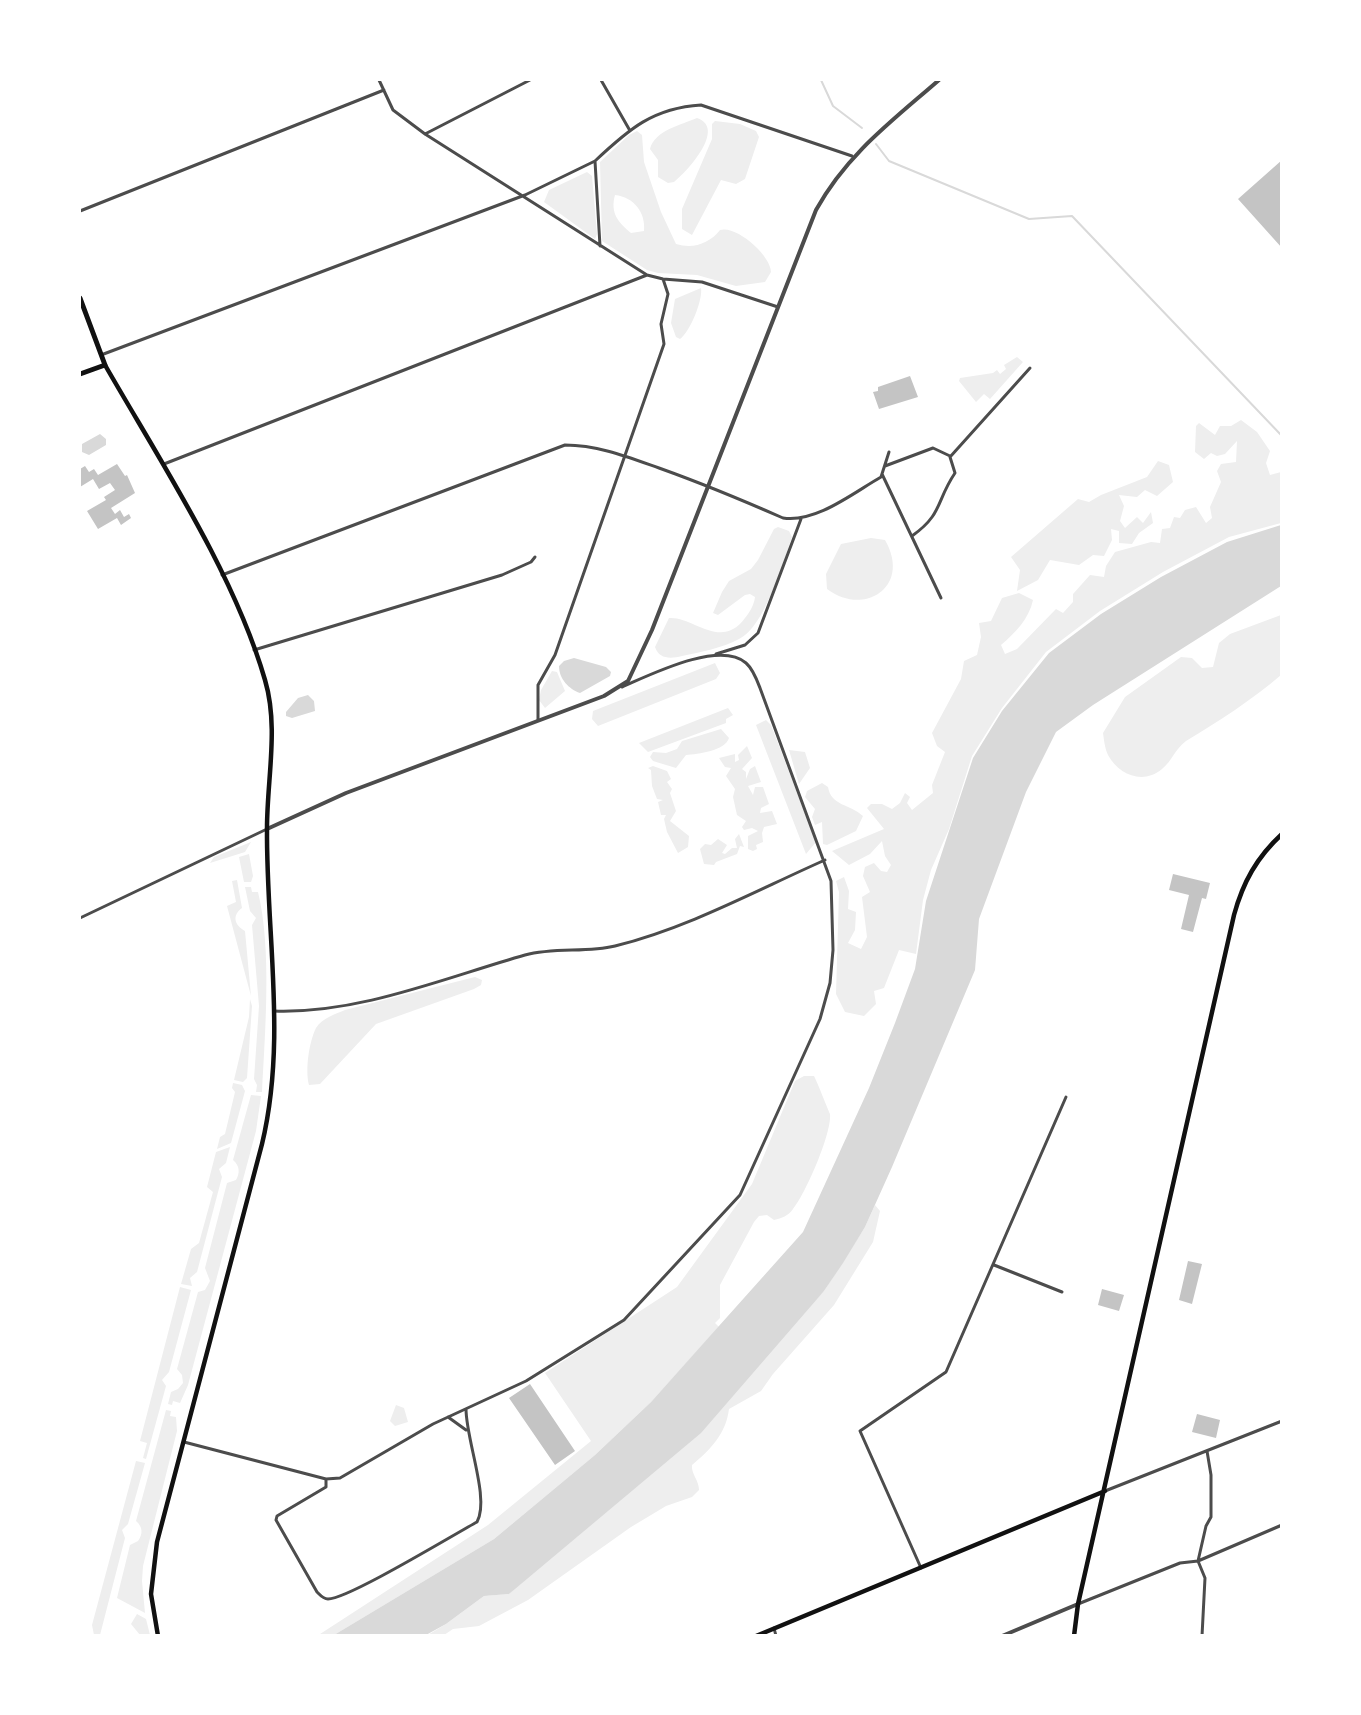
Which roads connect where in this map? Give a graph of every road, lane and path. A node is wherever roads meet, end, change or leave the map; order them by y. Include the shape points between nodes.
1 (380, 80) edge
2 (530, 80) edge
3 (600, 80) edge
4 (939, 80) edge
5 (384, 90) junction
6 (628, 129) junction
7 (425, 134) junction
8 (852, 156) junction
9 (595, 161) junction
10 (525, 195) junction
11 (80, 211) edge
12 (600, 246) junction
13 (647, 275) junction
14 (663, 279) junction
15 (80, 298) edge
16 (779, 308) junction
17 (101, 355) junction
18 (105, 365) junction
19 (1030, 368) dead end
20 (80, 374) edge
21 (888, 453) dead end
22 (626, 456) junction
23 (950, 457) junction
24 (162, 465) junction
25 (885, 466) junction
26 (882, 474) junction
27 (709, 486) junction
28 (802, 518) junction
29 (912, 536) junction
30 (535, 557) dead end
31 (222, 575) junction
32 (941, 598) dead end
33 (254, 650) junction
34 (711, 656) junction
35 (621, 687) junction
36 (538, 723) junction
37 (267, 829) junction
38 (1281, 834) edge
39 (825, 860) junction
40 (80, 918) edge
41 (274, 1011) junction
42 (1066, 1097) dead end
43 (994, 1265) junction
44 (1062, 1292) dead end
45 (466, 1409) junction
46 (448, 1417) junction
47 (1281, 1421) edge
48 (466, 1430) junction
49 (182, 1442) junction
50 (1207, 1451) junction
51 (326, 1479) junction
52 (1105, 1491) junction
53 (1281, 1525) edge
54 (1198, 1561) junction
55 (921, 1568) junction
56 (1078, 1604) junction
57 (774, 1628) junction
58 (158, 1635) edge
59 (756, 1635) edge
60 (776, 1635) edge
61 (1002, 1635) edge
62 (1074, 1635) edge
63 (1202, 1635) edge

1 - 5 street
2 - 7 street
3 - 6 street
4 - 8 street
5 - 7 street via 393,110
5 - 11 street
6 - 8 street via 675,107 701,105
6 - 9 street
7 - 10 street
8 - 16 street via 816,210
9 - 10 street
9 - 12 street
10 - 12 street
10 - 17 street
12 - 13 street
13 - 14 street
13 - 24 street
14 - 16 street via 702,282
14 - 22 street via 668,294 661,324 664,344
15 - 17 highway
16 - 27 street
17 - 18 highway
18 - 20 highway
18 - 24 main road
19 - 23 street
21 - 25 street
22 - 27 street
22 - 31 street via 589,445 565,445
22 - 36 street via 555,655 538,685
23 - 25 street via 933,448
23 - 29 street via 955,473 936,513 930,524
24 - 31 main road
25 - 26 street
26 - 28 street via 831,506
26 - 29 street
27 - 28 street via 783,518
27 - 35 street via 638,662
28 - 34 street via 758,633 746,645
29 - 32 street
30 - 33 street via 502,575
31 - 33 main road
33 - 37 main road via 268,690 272,722
34 - 35 street
34 - 39 street via 739,660 753,674
35 - 36 street
36 - 37 street via 346,793
37 - 40 street
37 - 41 main road
38 - 52 main road via 1259,857 1234,915
39 - 41 street via 636,939 604,948 547,951 347,1005 307,1012
39 - 45 street via 834,912 827,996 816,1029 740,1195 624,1320 526,1381
41 - 49 main road via 273,1065 265,1132
42 - 43 street
43 - 44 street
43 - 55 street via 946,1372 860,1431
45 - 46 street
45 - 48 street
46 - 48 street
46 - 51 street via 340,1478
47 - 50 street
48 - 51 street via 482,1506 477,1522 355,1589 328,1599 317,1592 276,1520 326,1487
49 - 51 street
49 - 58 main road via 154,1557 151,1599
50 - 52 street
50 - 54 street via 1211,1518
52 - 55 main road
52 - 56 main road
53 - 54 street
54 - 56 street via 1180,1563
54 - 63 street via 1205,1578
55 - 57 main road
56 - 61 street
56 - 62 main road
57 - 59 main road
57 - 60 street

